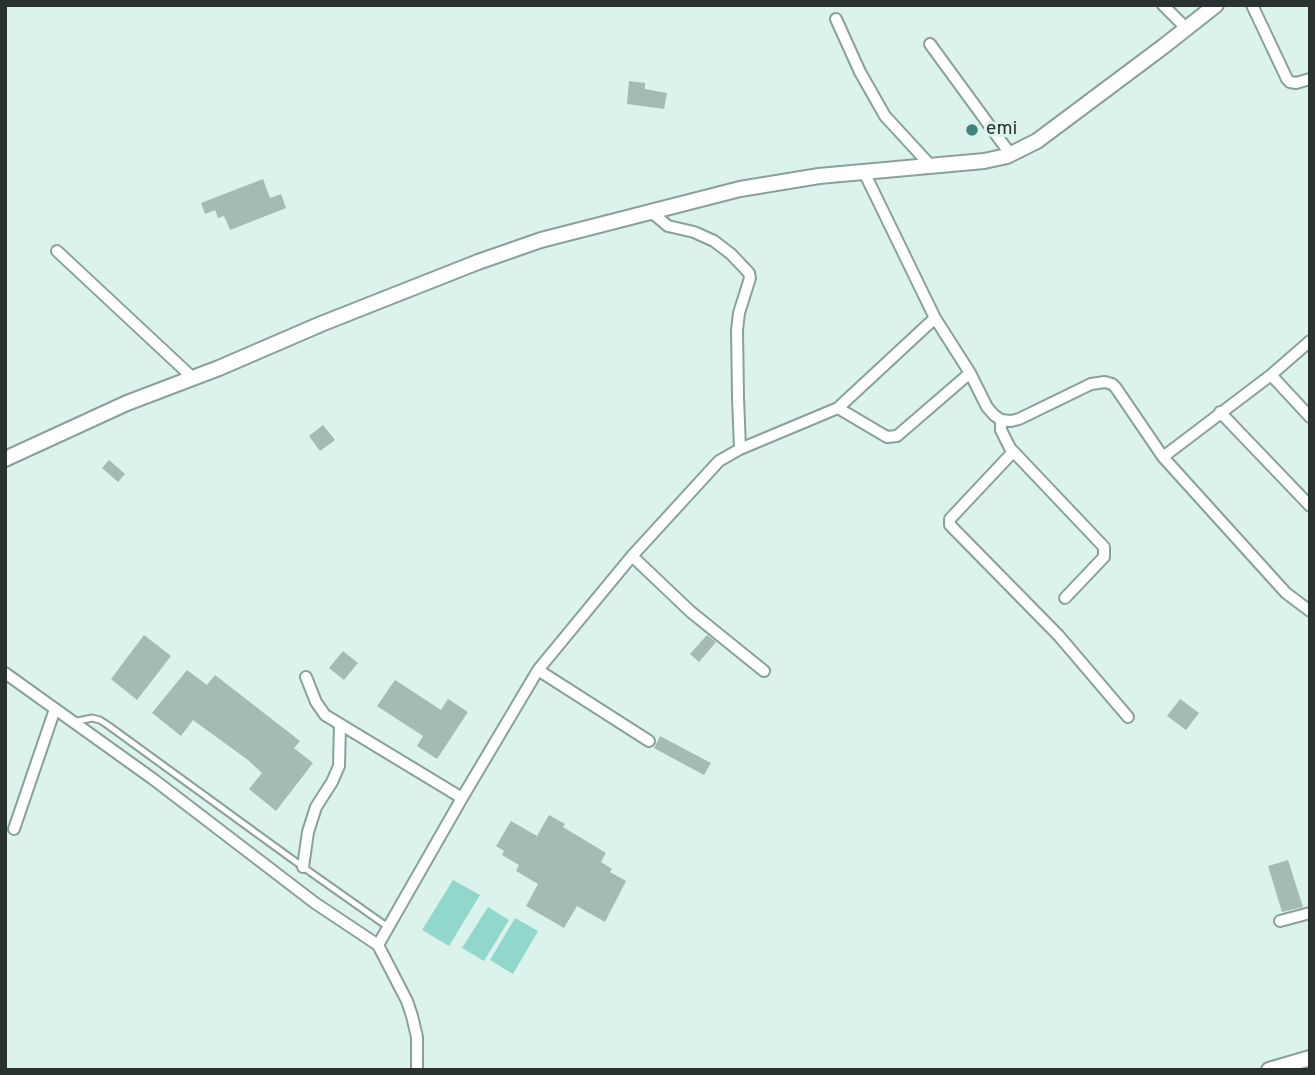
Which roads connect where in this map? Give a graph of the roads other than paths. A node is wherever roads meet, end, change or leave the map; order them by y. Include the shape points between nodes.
1 (1163, 5) edge
2 (1216, 5) edge
3 (1252, 5) edge
4 (836, 19) dead end
5 (1187, 29) junction
6 (930, 44) dead end
7 (1310, 79) edge
8 (1011, 155) junction
9 (931, 166) junction
10 (864, 172) junction
11 (650, 212) junction
12 (57, 251) dead end
13 (935, 318) junction
14 (1310, 341) edge
15 (970, 373) junction
16 (1271, 375) junction
17 (193, 378) junction
18 (838, 408) junction
19 (1220, 412) junction
20 (1310, 417) edge
21 (1001, 420) junction
22 (740, 449) junction
23 (1013, 452) junction
24 (1163, 457) junction
25 (5, 459) edge
26 (1310, 506) edge
27 (632, 556) junction
28 (1065, 598) dead end
29 (1310, 611) edge
30 (538, 670) junction
31 (764, 671) dead end
32 (6, 676) edge
33 (306, 677) dead end
34 (55, 709) junction
35 (1128, 718) dead end
36 (73, 722) junction
37 (340, 724) junction
38 (649, 741) dead end
39 (462, 799) junction
40 (14, 829) dead end
41 (303, 867) junction
42 (1310, 913) edge
43 (1280, 920) dead end
44 (388, 927) junction
45 (378, 945) junction
46 (1310, 1058) edge
47 (417, 1070) edge
48 (1269, 1070) edge

1 - 5 street
2 - 5 street
3 - 7 street via 1287,79 1292,83
4 - 9 street via 885,116
5 - 8 street via 1037,141
6 - 8 street
8 - 9 street
9 - 10 street
10 - 11 street via 740,189
10 - 13 street
11 - 17 street via 541,240 478,262
11 - 22 street via 668,226 714,241 750,278 737,330
12 - 17 street
13 - 15 street
13 - 18 street
14 - 16 street
15 - 18 street via 893,438
15 - 21 street via 987,407
16 - 19 street
16 - 20 street
17 - 25 street
18 - 22 street
19 - 24 street
19 - 26 street
21 - 23 street via 1001,430
21 - 24 street via 1019,419 1091,384 1105,382 1116,388
22 - 27 street via 719,461
23 - 28 street via 1104,547 1104,557
23 - 35 street via 950,519 950,525 1059,636
24 - 29 street via 1286,593
27 - 30 street
27 - 31 street via 682,605
30 - 38 street
30 - 39 street
32 - 34 street
33 - 37 street via 316,702
34 - 36 street
34 - 40 street
36 - 41 lane via 100,720
36 - 45 street
37 - 39 street
37 - 41 street via 339,766 316,807
39 - 44 street
41 - 44 lane
42 - 43 street
44 - 45 street
45 - 47 street via 412,1016
46 - 48 street

